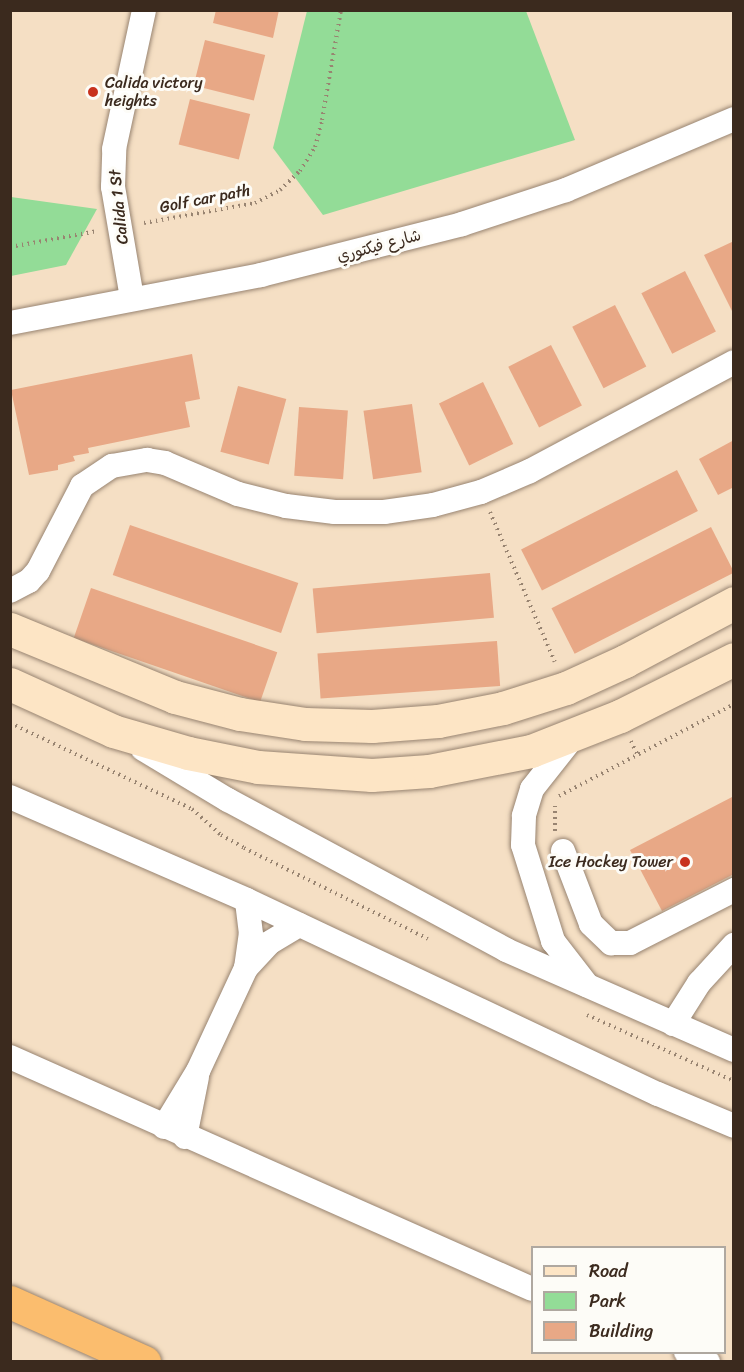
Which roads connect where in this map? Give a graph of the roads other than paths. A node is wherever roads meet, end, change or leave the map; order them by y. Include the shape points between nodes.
1 (144, 10) edge
2 (734, 119) edge
3 (132, 298) junction
4 (10, 322) edge
5 (734, 362) edge
6 (10, 591) edge
7 (734, 603) edge
8 (10, 629) edge
9 (734, 659) edge
10 (10, 684) edge
11 (113, 730) junction
12 (573, 736) junction
13 (10, 797) edge
14 (563, 851) dead end
15 (734, 890) edge
16 (246, 900) junction
17 (299, 925) junction
18 (734, 945) edge
19 (246, 968) junction
20 (592, 991) junction
21 (673, 1024) junction
22 (734, 1050) edge
23 (10, 1058) edge
24 (734, 1126) edge
25 (174, 1132) junction
26 (531, 1289) edge
27 (10, 1302) edge
28 (688, 1354) edge
29 (144, 1362) edge
30 (708, 1362) edge

1 - 3 street, Calida 1 St via 114,149 113,187
2 - 3 street, شارع فيكتوري via 566,190 462,224 261,275
3 - 4 street, شارع فيكتوري
5 - 6 street via 530,471 481,492 434,505 384,512 286,506 238,494 165,463 129,461 96,474 82,486 38,572
7 - 8 street via 566,688 503,708 438,721 372,726 305,724 240,714 175,697
9 - 12 street
10 - 11 street
11 - 12 street via 188,753 258,767 372,775 486,761
11 - 20 street via 228,800 403,897
12 - 20 street via 532,789 524,816 523,845 543,919 559,952
13 - 16 street
14 - 15 street via 591,924 611,943 630,943
16 - 17 street
16 - 19 street via 251,934
17 - 19 street via 269,943
17 - 24 street
18 - 21 street via 699,983
19 - 25 street
20 - 21 street
21 - 22 street
23 - 25 street
25 - 26 street
27 - 29 highway
28 - 30 street

